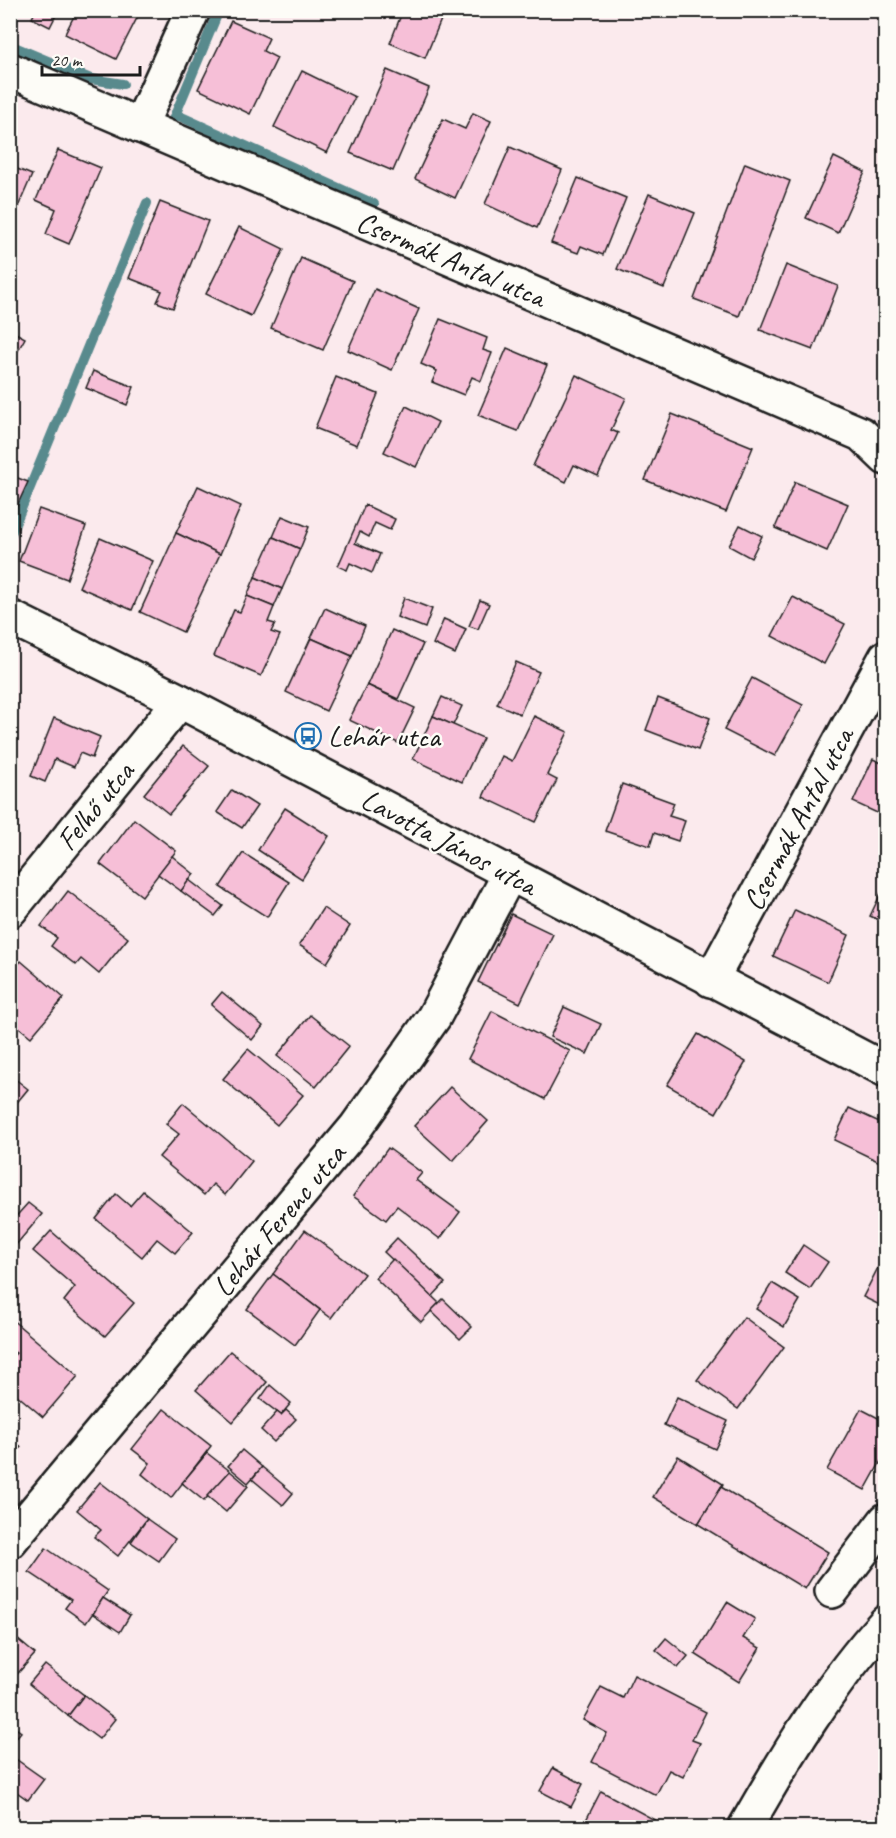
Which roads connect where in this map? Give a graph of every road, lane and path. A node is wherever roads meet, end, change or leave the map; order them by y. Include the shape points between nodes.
1 (193, 10) edge
2 (10, 70) edge
3 (140, 126) junction
4 (885, 458) edge
5 (10, 617) edge
6 (885, 657) edge
7 (180, 701) junction
8 (510, 873) junction
9 (10, 910) edge
10 (711, 980) junction
11 (885, 1070) edge
12 (885, 1520) edge
13 (10, 1541) edge
14 (832, 1591) dead end
15 (885, 1622) edge
16 (745, 1827) edge

1 - 3 street
2 - 3 street, Csermák Antal utca
3 - 4 street, Csermák Antal utca via 861,434
5 - 7 street, Lavotta János utca
6 - 10 street, Csermák Antal utca
7 - 8 street, Lavotta János utca
7 - 9 street, Felhő utca
8 - 10 street, Lavotta János utca
8 - 13 street, Lehár Ferenc utca via 434,1017 356,1127
10 - 11 street, Lavotta János utca
12 - 14 street
15 - 16 street via 845,1669

